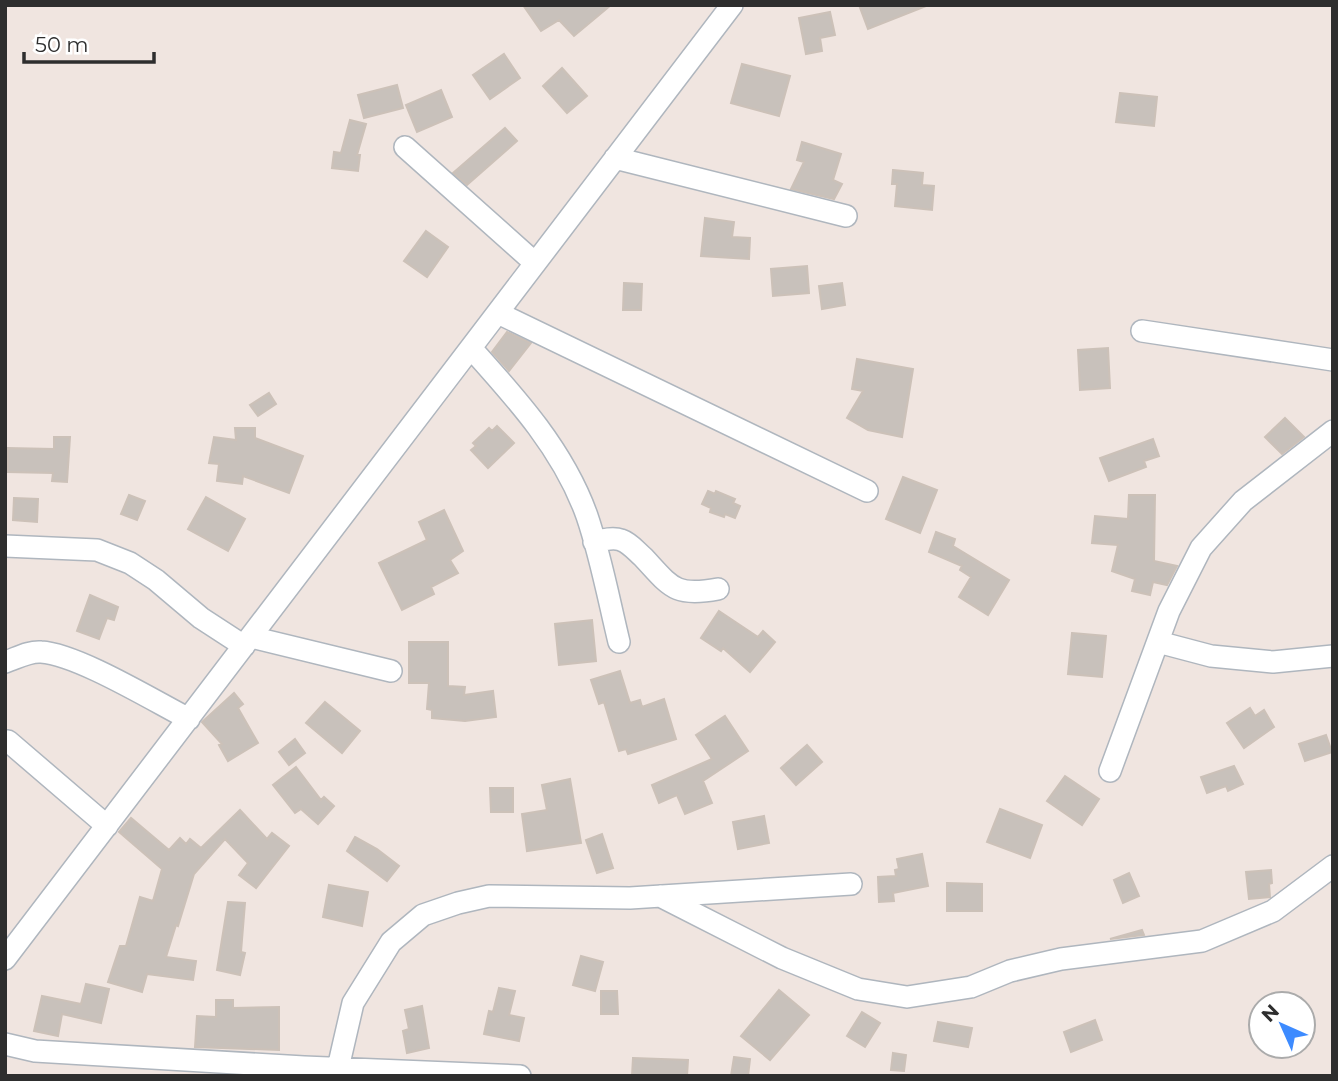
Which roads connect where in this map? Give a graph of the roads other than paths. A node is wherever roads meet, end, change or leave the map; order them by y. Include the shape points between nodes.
1 (732, 5) edge
2 (405, 147) dead end
3 (615, 158) junction
4 (846, 216) dead end
5 (535, 263) junction
6 (498, 313) junction
7 (1142, 331) dead end
8 (471, 348) junction
9 (1333, 360) edge
10 (1333, 430) edge
11 (867, 491) dead end
12 (594, 542) junction
13 (5, 545) edge
14 (718, 589) dead end
15 (248, 641) junction
16 (619, 642) dead end
17 (1157, 642) junction
18 (1333, 656) edge
19 (5, 662) edge
20 (391, 671) dead end
21 (189, 719) junction
22 (8, 741) dead end
23 (1110, 771) dead end
24 (107, 826) junction
25 (1333, 866) edge
26 (851, 884) dead end
27 (660, 896) junction
28 (5, 959) edge
29 (5, 1044) edge
30 (338, 1068) junction
31 (520, 1076) edge

1 - 3 street
2 - 5 street
3 - 4 street
3 - 5 street
5 - 6 street
6 - 8 street
6 - 11 street
7 - 9 street
8 - 12 street via 550,443 587,516
8 - 15 street
10 - 17 street via 1243,501 1201,548
12 - 14 street via 620,539 631,545 681,592
12 - 16 street
13 - 15 street via 97,550 130,563 201,618
15 - 20 street
15 - 21 street
17 - 18 street via 1211,656 1273,662
17 - 23 street
19 - 21 street via 40,652 58,655
21 - 24 street
22 - 24 street
24 - 28 street
25 - 27 street via 1273,911 1202,941 1061,959 1010,971 971,987 907,996 858,989 782,958
26 - 27 street
27 - 30 street via 489,896 423,915 391,942 353,1003
29 - 30 street via 35,1051
30 - 31 street

